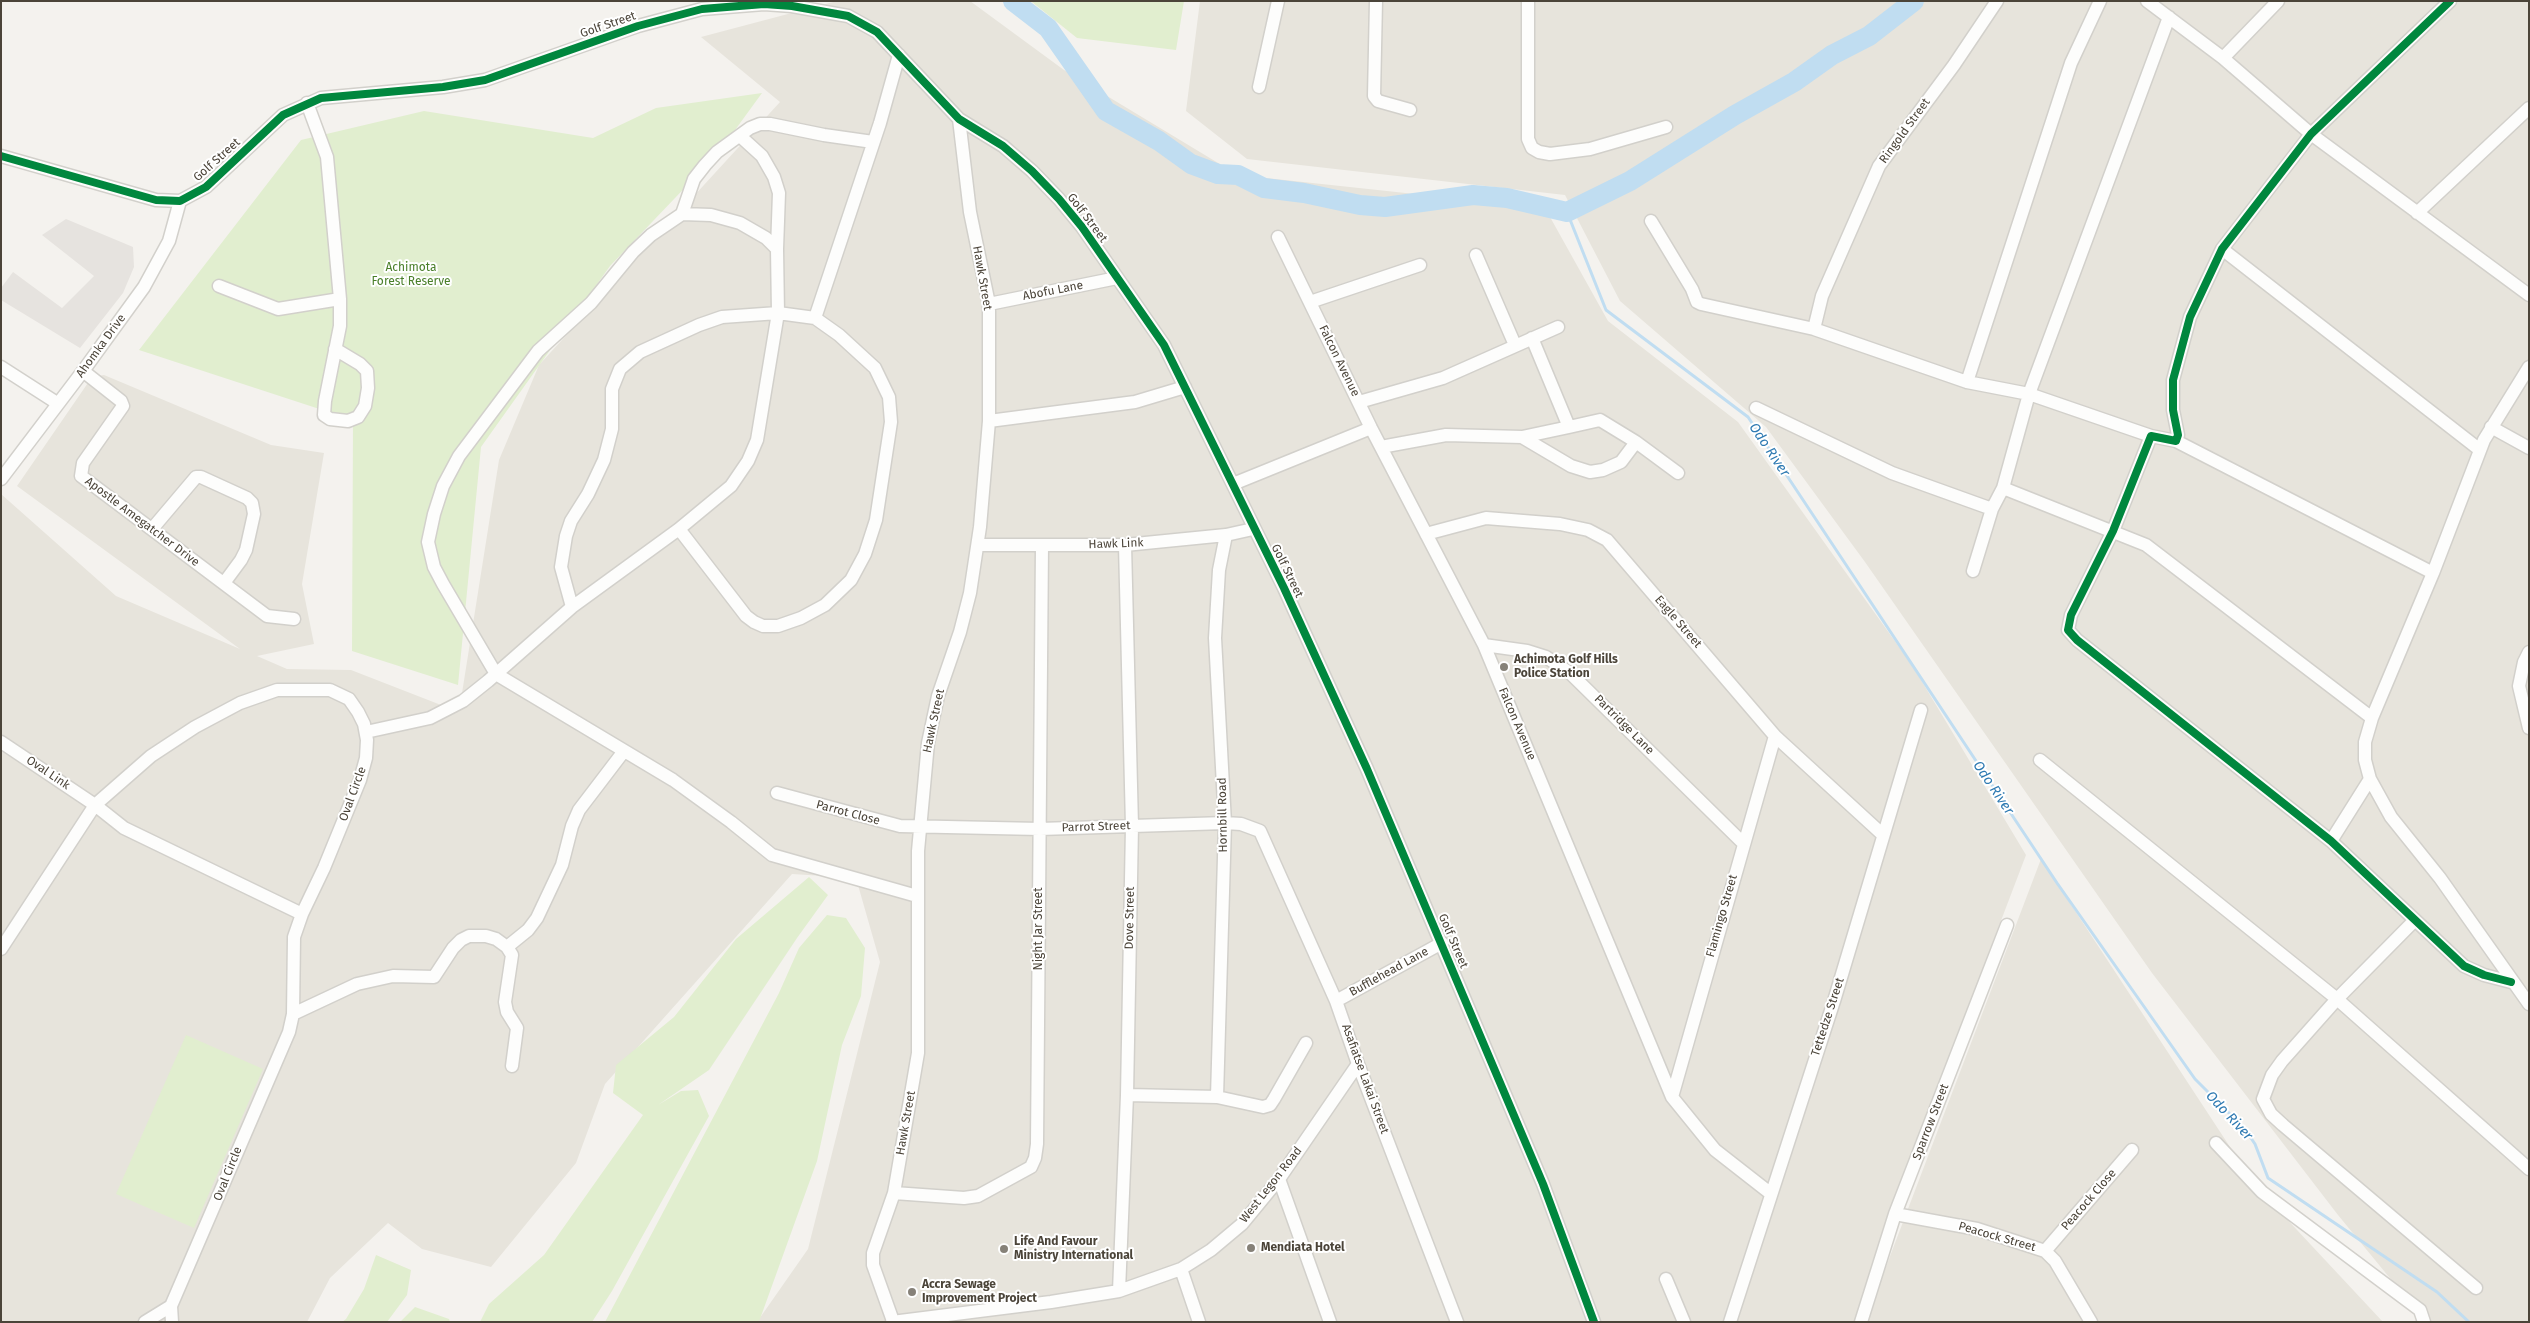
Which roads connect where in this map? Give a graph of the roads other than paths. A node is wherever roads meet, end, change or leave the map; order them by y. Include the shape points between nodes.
1 (1278, 1) edge
2 (1376, 1) edge
3 (1528, 1) edge
4 (1997, 1) edge
5 (2100, 1) edge
6 (2147, 1) edge
7 (2278, 1) edge
8 (2450, 1) edge
9 (2170, 17) junction
10 (899, 55) junction
11 (2223, 58) junction
12 (1259, 87) dead end
13 (307, 103) junction
14 (2529, 108) edge
15 (1410, 110) dead end
16 (959, 119) junction
17 (1666, 126) dead end
18 (2311, 134) junction
19 (740, 136) junction
20 (873, 142) junction
21 (1, 156) edge
22 (180, 201) junction
23 (2417, 213) junction
24 (682, 214) junction
25 (1651, 222) dead end
26 (1278, 237) dead end
27 (776, 249) junction
28 (2222, 249) junction
29 (1476, 255) dead end
30 (1420, 265) dead end
31 (1117, 278) junction
32 (219, 286) dead end
33 (2529, 295) edge
34 (340, 299) junction
35 (1310, 302) junction
36 (989, 304) junction
37 (778, 313) junction
38 (815, 318) junction
39 (1558, 327) dead end
40 (1814, 329) junction
41 (1532, 338) junction
42 (1514, 345) junction
43 (335, 349) junction
44 (1, 367) edge
45 (2529, 367) edge
46 (83, 371) junction
47 (1966, 382) junction
48 (1185, 387) junction
49 (2029, 394) junction
50 (1359, 402) junction
51 (57, 403) junction
52 (1756, 408) dead end
53 (989, 421) junction
54 (1569, 427) junction
55 (1371, 428) junction
56 (2491, 428) junction
57 (2151, 436) junction
58 (1522, 437) junction
59 (2176, 441) junction
60 (1636, 442) junction
61 (1382, 447) junction
62 (2529, 448) edge
63 (2480, 450) junction
64 (1678, 473) dead end
65 (1, 479) edge
66 (1234, 484) junction
67 (2003, 488) junction
68 (1992, 509) junction
69 (152, 529) junction
70 (680, 529) junction
71 (1253, 529) junction
72 (2113, 531) junction
73 (1426, 534) junction
74 (1226, 535) junction
75 (978, 544) junction
76 (1042, 545) junction
77 (1125, 545) junction
78 (1973, 570) dead end
79 (2433, 573) junction
80 (224, 583) junction
81 (572, 607) junction
82 (294, 619) dead end
83 (1484, 645) junction
84 (2529, 652) edge
85 (496, 674) junction
86 (1921, 710) dead end
87 (2372, 718) junction
88 (2529, 728) edge
89 (366, 732) junction
90 (1775, 736) junction
91 (1, 742) edge
92 (624, 751) junction
93 (2040, 760) dead end
94 (2370, 779) junction
95 (777, 793) dead end
96 (95, 805) junction
97 (1226, 823) junction
98 (1132, 826) junction
99 (920, 827) junction
100 (1040, 829) junction
101 (1882, 834) junction
102 (1265, 840) joint
103 (2331, 841) junction
104 (1743, 843) junction
105 (917, 896) junction
106 (302, 914) junction
107 (2415, 920) junction
108 (2007, 925) dead end
109 (1442, 943) junction
110 (507, 947) junction
111 (1, 949) edge
112 (2511, 982) junction
113 (2338, 999) junction
114 (1336, 1001) junction
115 (2529, 1004) edge
116 (293, 1014) junction
117 (1306, 1043) dead end
118 (1358, 1064) junction
119 (512, 1066) dead end
120 (1127, 1095) junction
121 (1217, 1097) junction
122 (1672, 1097) junction
123 (2216, 1143) dead end
124 (2132, 1150) dead end
125 (2529, 1169) edge
126 (1279, 1179) junction
127 (894, 1193) junction
128 (1770, 1193) junction
129 (1895, 1214) junction
130 (2045, 1251) junction
131 (1180, 1269) junction
132 (1666, 1279) dead end
133 (2476, 1288) dead end
134 (1120, 1291) junction
135 (171, 1306) junction
136 (145, 1322) edge
137 (172, 1322) edge
138 (893, 1322) edge
139 (1199, 1322) edge
140 (1330, 1322) edge
141 (1457, 1322) edge
142 (1594, 1322) edge
143 (1684, 1322) edge
144 (1730, 1322) edge
145 (1861, 1322) edge
146 (2091, 1322) edge
147 (2424, 1322) edge

1 - 12 street
2 - 15 street via 1374,96 1378,101
3 - 17 street via 1528,139 1532,148 1550,154 1590,149
4 - 40 street, Ringold Street via 1879,166 1822,296
5 - 47 street via 2071,63
6 - 9 street
7 - 11 street
8 - 18 street
9 - 11 street
9 - 49 street
10 - 13 street, Golf Street via 877,32 848,16 820,9 764,4 702,9 638,26 485,80 321,98
10 - 16 street, Golf Street
10 - 20 street
11 - 18 street
13 - 22 street, Golf Street via 283,115 206,187
13 - 34 street via 326,157
14 - 23 street
16 - 31 street, Golf Street via 1003,146 1032,171 1082,227
16 - 36 street, Hawk Street via 970,212
18 - 23 street
18 - 28 street
19 - 20 street via 760,124 770,124 824,136
19 - 24 street via 717,152 694,179
19 - 27 street via 762,156 774,177 779,193
20 - 38 street
21 - 22 street via 156,200
22 - 46 street, Ahomka Drive via 169,241 144,286
23 - 33 street
24 - 27 street via 715,216 740,223 766,238
24 - 85 street via 651,234 591,303 538,351 459,456 444,486 428,542 434,567
25 - 40 street via 1697,302
26 - 35 street, Falcon Avenue
27 - 37 street
28 - 59 street via 2190,317 2174,380
28 - 63 street
29 - 42 street
30 - 35 street
31 - 36 street, Abofu Lane
31 - 48 street, Golf Street via 1164,345
32 - 34 street via 278,309
34 - 43 street via 340,326
35 - 50 street, Falcon Avenue
36 - 53 street, Hawk Street
37 - 38 street
37 - 70 street via 761,424 748,461 730,486
37 - 81 street via 722,317 699,325 640,352 620,369 612,389 612,429 604,460 571,521 562,550 561,567
38 - 70 street via 840,335 875,368 889,398 891,422 876,520 865,554 851,580 825,604 801,618 778,626 763,626 746,616
39 - 41 street
40 - 47 street
41 - 42 street
41 - 54 street
42 - 50 street via 1443,378
43 - 43 street via 324,414 330,419 348,420 358,417 365,406 367,371
44 - 51 street
45 - 56 street
46 - 51 street, Ahomka Drive
46 - 69 street, Apostle Amegatcher Drive via 122,401 123,406 83,463 82,476
47 - 49 street
48 - 53 street via 1135,402
48 - 66 street, Golf Street
49 - 57 street
49 - 67 street
50 - 55 street, Falcon Avenue
51 - 65 street, Ahomka Drive
52 - 68 street via 1892,473
53 - 75 street, Hawk Street
54 - 58 street
54 - 60 street via 1600,420
55 - 61 street, Falcon Avenue
55 - 66 street
56 - 62 street
56 - 63 street
57 - 59 street
57 - 72 street
58 - 60 street via 1571,466 1590,472 1621,462
58 - 61 street via 1446,435
59 - 79 street
60 - 64 street
61 - 73 street, Falcon Avenue
63 - 79 street
66 - 71 street, Golf Street
67 - 68 street
67 - 72 street
68 - 78 street
69 - 80 street, Apostle Amegatcher Drive
69 - 80 street via 196,477 247,498 252,502 254,514 246,550
70 - 81 street
71 - 74 street, Hawk Link
71 - 109 street, Golf Street via 1284,588
72 - 87 street via 2146,545
72 - 103 street via 2071,615 2068,630
73 - 83 street, Falcon Avenue
73 - 90 street, Eagle Street via 1486,518 1560,524 1588,530 1608,540
74 - 77 street, Hawk Link
74 - 97 street, Hornbill Road via 1218,570 1215,638
75 - 76 street, Hawk Link
75 - 99 street, Hawk Street via 970,593 938,696 928,744
76 - 77 street, Hawk Link
76 - 100 street, Night Jar Street
77 - 98 street, Dove Street
79 - 87 street
80 - 82 street, Apostle Amegatcher Drive via 267,616
81 - 85 street
83 - 104 street, Partridge Lane via 1527,651 1546,657 1570,672
83 - 122 street, Falcon Avenue
84 - 88 street via 2519,686
85 - 89 street via 463,701 430,718
85 - 92 street
86 - 101 street, Tettedze Street
87 - 94 street via 2365,742
89 - 96 street, Oval Circle via 349,699 330,690 277,690 240,702 195,726 151,756
89 - 106 street, Oval Circle via 366,758 360,780
90 - 101 street, Eagle Street
90 - 104 street, Flamingo Street
91 - 96 street, Oval Link
92 - 105 street via 673,780 772,855
92 - 110 street via 579,810 562,865 537,918
93 - 113 street
94 - 103 street
94 - 112 street via 2391,817 2440,878
95 - 99 street, Parrot Close via 880,822
96 - 106 street, Oval Link via 124,828
96 - 111 street, Oval Circle
97 - 98 street, Parrot Street
97 - 102 street, Parrot Street via 1253,827
97 - 121 street, Hornbill Road
98 - 100 street, Parrot Street
98 - 120 street, Dove Street
99 - 100 street, Parrot Street
99 - 105 street, Hawk Street
100 - 127 street, Night Jar Street via 1035,1158 1031,1167 978,1196
101 - 128 street, Tettedze Street via 1834,1000
102 - 114 street, Asafiatse Lakai Street
103 - 107 street
104 - 122 street, Flamingo Street
105 - 127 street, Hawk Street via 918,1052
106 - 116 street, Oval Circle via 294,945
107 - 112 street via 2464,966
107 - 113 street
108 - 129 street, Sparrow Street
109 - 114 street, Bufflehead Lane
109 - 142 street, Golf Street via 1543,1184
110 - 116 street via 486,936 469,936 453,948 434,977 393,976 357,984
110 - 119 street via 512,955 512,965 505,1008 517,1032
112 - 115 street
113 - 125 street
113 - 133 street via 2282,1061 2272,1075 2263,1099 2271,1114
114 - 118 street, Asafiatse Lakai Street
116 - 135 street, Oval Circle via 280,1054
117 - 121 street via 1270,1104 1263,1107
118 - 126 street, West Legon Road
118 - 141 street, Asafiatse Lakai Street
120 - 121 street
120 - 134 street, Dove Street
122 - 128 street, Falcon Avenue via 1715,1150
123 - 147 street via 2262,1192 2420,1310
124 - 130 street, Peacock Close
126 - 131 street, West Legon Road via 1242,1224 1211,1250
126 - 140 street
127 - 138 street, Hawk Street via 873,1253 873,1265
128 - 144 street, Tettedze Street
129 - 130 street, Peacock Street via 1977,1228
129 - 145 street, Sparrow Street
130 - 146 street, Peacock Street via 2055,1261
131 - 134 street, West Legon Road
131 - 139 street
132 - 143 street
134 - 138 street, West Legon Road
135 - 136 street
135 - 137 street, Oval Circle

